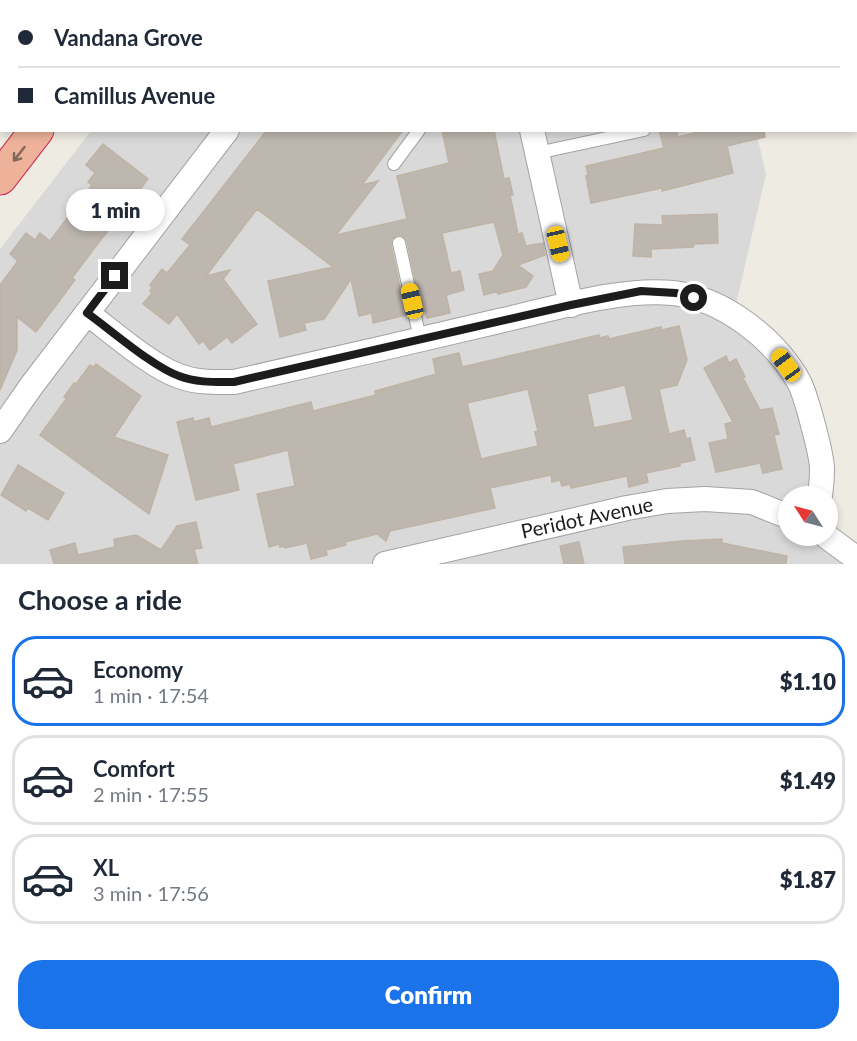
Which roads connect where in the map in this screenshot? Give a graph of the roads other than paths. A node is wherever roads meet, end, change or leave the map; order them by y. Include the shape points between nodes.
1 (35, 132) edge
2 (225, 132) edge
3 (418, 132) edge
4 (626, 132) edge
5 (534, 142) edge
6 (394, 164) dead end
7 (0, 178) edge
8 (399, 243) dead end
9 (571, 305) junction
10 (87, 313) junction
11 (420, 339) junction
12 (0, 431) edge
13 (821, 486) edge
14 (778, 513) edge
15 (838, 545) edge
16 (857, 559) edge
17 (385, 564) edge

1 -> 7 highway
2 - 10 street
3 - 6 lane
4 - 5 lane
5 - 9 street
8 - 11 lane
9 - 11 street
9 - 13 street via 641,291 676,293 712,304 742,320 773,346 799,383 822,467
10 - 11 street via 154,363 177,376 205,382 234,382
10 - 12 street
14 - 17 street, Peridot Avenue via 752,502 667,501
15 - 16 street

